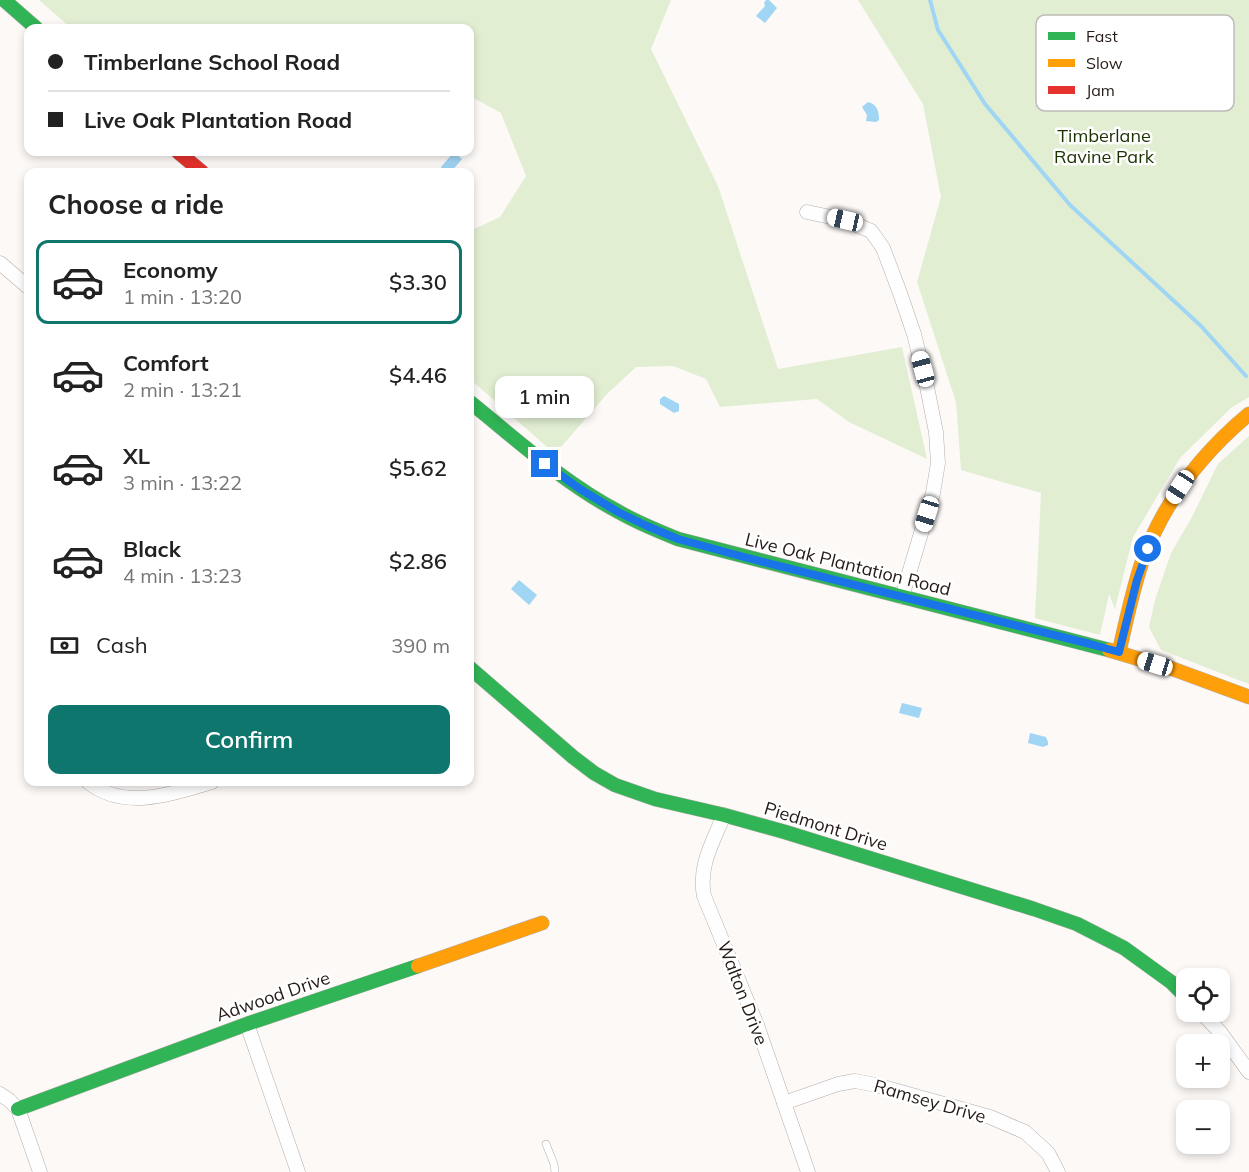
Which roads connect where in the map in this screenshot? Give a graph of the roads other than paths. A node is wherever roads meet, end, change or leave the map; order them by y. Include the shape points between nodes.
1 (4, 0) edge
2 (31, 24) edge
3 (183, 156) edge
4 (197, 168) edge
5 (807, 212) dead end
6 (0, 263) edge
7 (24, 284) edge
8 (474, 405) edge
9 (1249, 414) edge
10 (902, 597) junction
11 (1119, 652) junction
12 (474, 671) edge
13 (1249, 697) edge
14 (95, 786) edge
15 (197, 786) edge
16 (724, 815) junction
17 (542, 923) dead end
18 (1176, 987) edge
19 (1210, 1022) edge
20 (247, 1024) junction
21 (1249, 1072) edge
22 (0, 1094) edge
23 (784, 1103) junction
24 (18, 1110) junction
25 (546, 1144) dead end
26 (40, 1172) edge
27 (297, 1172) edge
28 (555, 1172) edge
29 (808, 1172) edge
30 (1058, 1172) edge

1 - 2 street
3 - 4 street
5 - 10 street via 872,231 883,248 914,334 936,432 938,463
6 - 7 street
8 - 10 street, Live Oak Plantation Road via 562,477 647,526 678,539
9 - 11 street via 1190,473 1163,517 1137,580
10 - 11 street, Live Oak Plantation Road
11 - 13 street, Live Oak Plantation Road
12 - 16 street, Piedmont Drive via 594,773 655,799
14 - 15 street via 108,794 136,799
16 - 18 street, Piedmont Drive via 1077,924 1134,954
16 - 23 street, Walton Drive via 706,857 702,874 704,896
17 - 20 street, Adwood Drive
19 - 21 street
20 - 24 street, Adwood Drive
20 - 27 street
22 - 24 street
23 - 29 street, Walton Drive
23 - 30 street, Ramsey Drive via 838,1084 855,1081 876,1085 990,1117 1024,1132 1048,1153
24 - 26 street
25 - 28 lane

